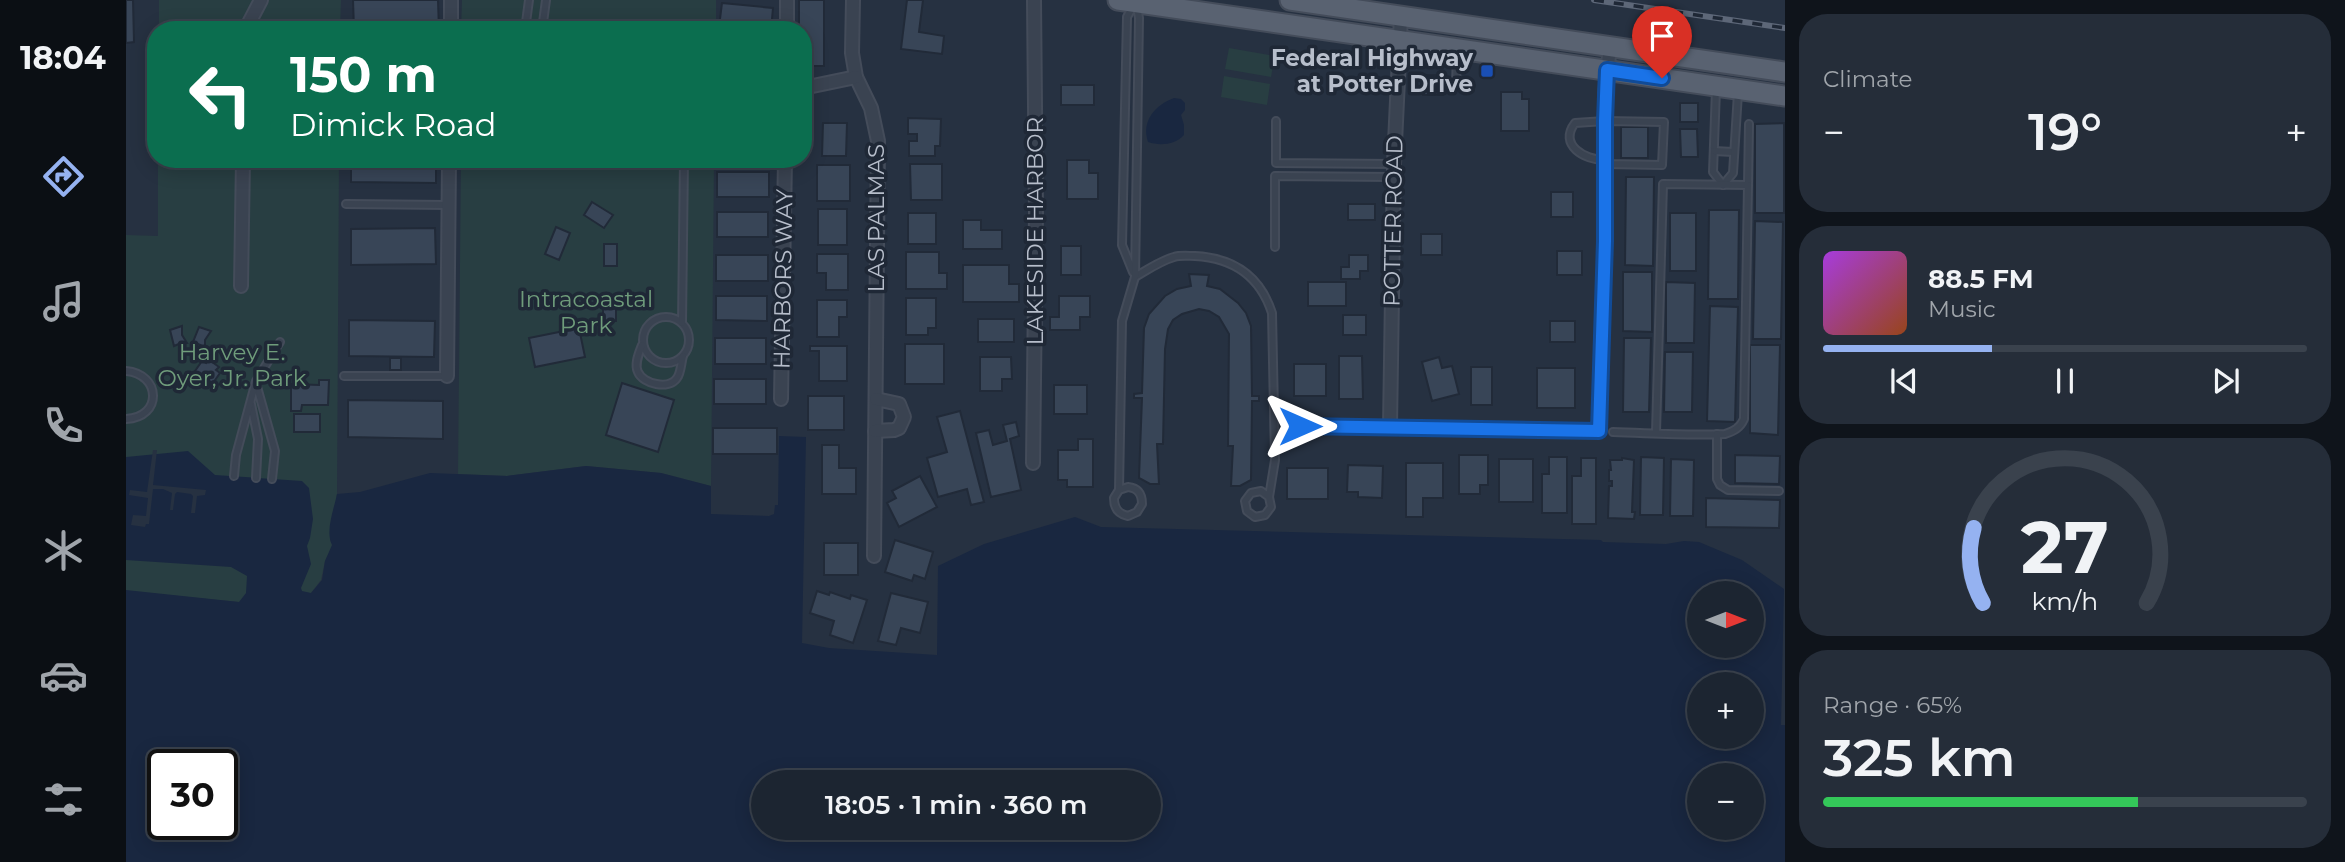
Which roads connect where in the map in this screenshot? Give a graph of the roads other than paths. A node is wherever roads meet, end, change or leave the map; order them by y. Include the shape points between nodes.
1 (261, 0) edge
2 (452, 0) edge
3 (530, 0) edge
4 (547, 0) edge
5 (787, 0) edge
6 (853, 0) edge
7 (1034, 0) edge
8 (1290, 0) edge
9 (1130, 1) edge
10 (1401, 16) junction
11 (251, 21) edge
12 (451, 21) edge
13 (527, 21) edge
14 (544, 21) edge
15 (787, 21) edge
16 (1399, 40) junction
17 (1610, 46) junction
18 (1457, 49) junction
19 (1607, 70) junction
20 (1785, 72) edge
21 (856, 77) junction
22 (812, 86) edge
23 (1456, 86) dead end
24 (1717, 86) junction
25 (1738, 89) junction
26 (1785, 96) edge
27 (1276, 121) dead end
28 (1605, 121) junction
29 (1749, 124) dead end
30 (1714, 151) junction
31 (1733, 152) junction
32 (1605, 162) junction
33 (1276, 163) junction
34 (243, 168) edge
35 (449, 168) edge
36 (684, 168) edge
37 (785, 168) edge
38 (1394, 171) junction
39 (1275, 176) junction
40 (1723, 185) junction
41 (1748, 185) junction
42 (346, 204) dead end
43 (448, 205) junction
44 (1275, 247) dead end
45 (1135, 276) junction
46 (241, 286) dead end
47 (682, 323) junction
48 (280, 342) dead end
49 (642, 343) junction
50 (683, 355) junction
51 (126, 372) edge
52 (344, 376) dead end
53 (447, 376) joint
54 (256, 381) junction
55 (782, 399) dead end
56 (876, 399) junction
57 (251, 403) junction
58 (126, 419) edge
59 (1300, 426) dead end
60 (1390, 427) junction
61 (875, 431) junction
62 (1614, 432) dead end
63 (1656, 433) junction
64 (1717, 434) junction
65 (1033, 463) dead end
66 (233, 476) dead end
67 (256, 478) dead end
68 (272, 479) dead end
69 (1119, 490) junction
70 (1779, 491) dead end
71 (1269, 497) junction
72 (874, 556) dead end

1 - 11 street
2 - 12 street
3 - 13 lane
4 - 14 lane
5 - 15 street
6 - 21 street, LAS PALMAS
7 - 65 street, LAKESIDE HARBOR
8 - 10 main road
9 - 16 main road
9 - 45 lane via 1139,18
9 - 45 lane via 1122,245
10 - 16 street, POTTER ROAD
10 - 17 main road
16 - 18 main road
16 - 38 street, POTTER ROAD
17 - 19 street
17 - 20 main road
18 - 19 main road
18 - 23 lane
19 - 24 main road
19 - 28 street
21 - 22 street
21 - 56 street, LAS PALMAS via 871,108 878,141
24 - 25 main road
24 - 30 lane
25 - 26 main road
25 - 31 lane
27 - 33 lane
28 - 32 street
28 - 32 lane via 1575,123 1570,130 1579,153
28 - 32 lane via 1664,122 1662,165
29 - 41 lane
30 - 31 lane
30 - 40 lane via 1713,172
31 - 40 lane via 1733,173
32 - 60 street via 1599,431
33 - 38 lane
33 - 39 lane
34 - 46 street
35 - 43 street
36 - 47 lane
37 - 55 street, HARBORS WAY
38 - 39 lane
38 - 60 street, POTTER ROAD
39 - 44 lane
40 - 41 lane
40 - 63 lane via 1663,184
41 - 64 lane via 1744,418 1732,432
42 - 43 lane
43 - 53 street
45 - 69 lane via 1122,321
45 - 71 lane via 1174,257 1205,257 1223,260 1251,277 1266,295 1272,313 1275,460
47 - 49 lane via 666,316 653,320 644,330
47 - 50 lane via 689,336
48 - 54 lane
49 - 50 lane via 648,355 659,362 672,362
49 - 50 lane via 636,370 643,379 660,385 671,384 678,377
51 - 58 lane via 144,377 153,396 146,413
52 - 53 lane
54 - 57 lane
54 - 68 lane via 275,451
56 - 61 street, LAS PALMAS
56 - 61 street via 900,404 904,417 899,428
57 - 66 lane
57 - 67 lane via 258,439
59 - 60 street
61 - 72 street, LAS PALMAS
62 - 63 lane
63 - 64 lane
64 - 70 lane via 1720,485 1728,490
69 - 69 lane via 1128,486 1138,490 1142,504 1137,512 1128,516 1116,508 1114,498
71 - 71 lane via 1261,491 1251,493 1245,501 1247,511 1255,517 1265,515 1271,507

